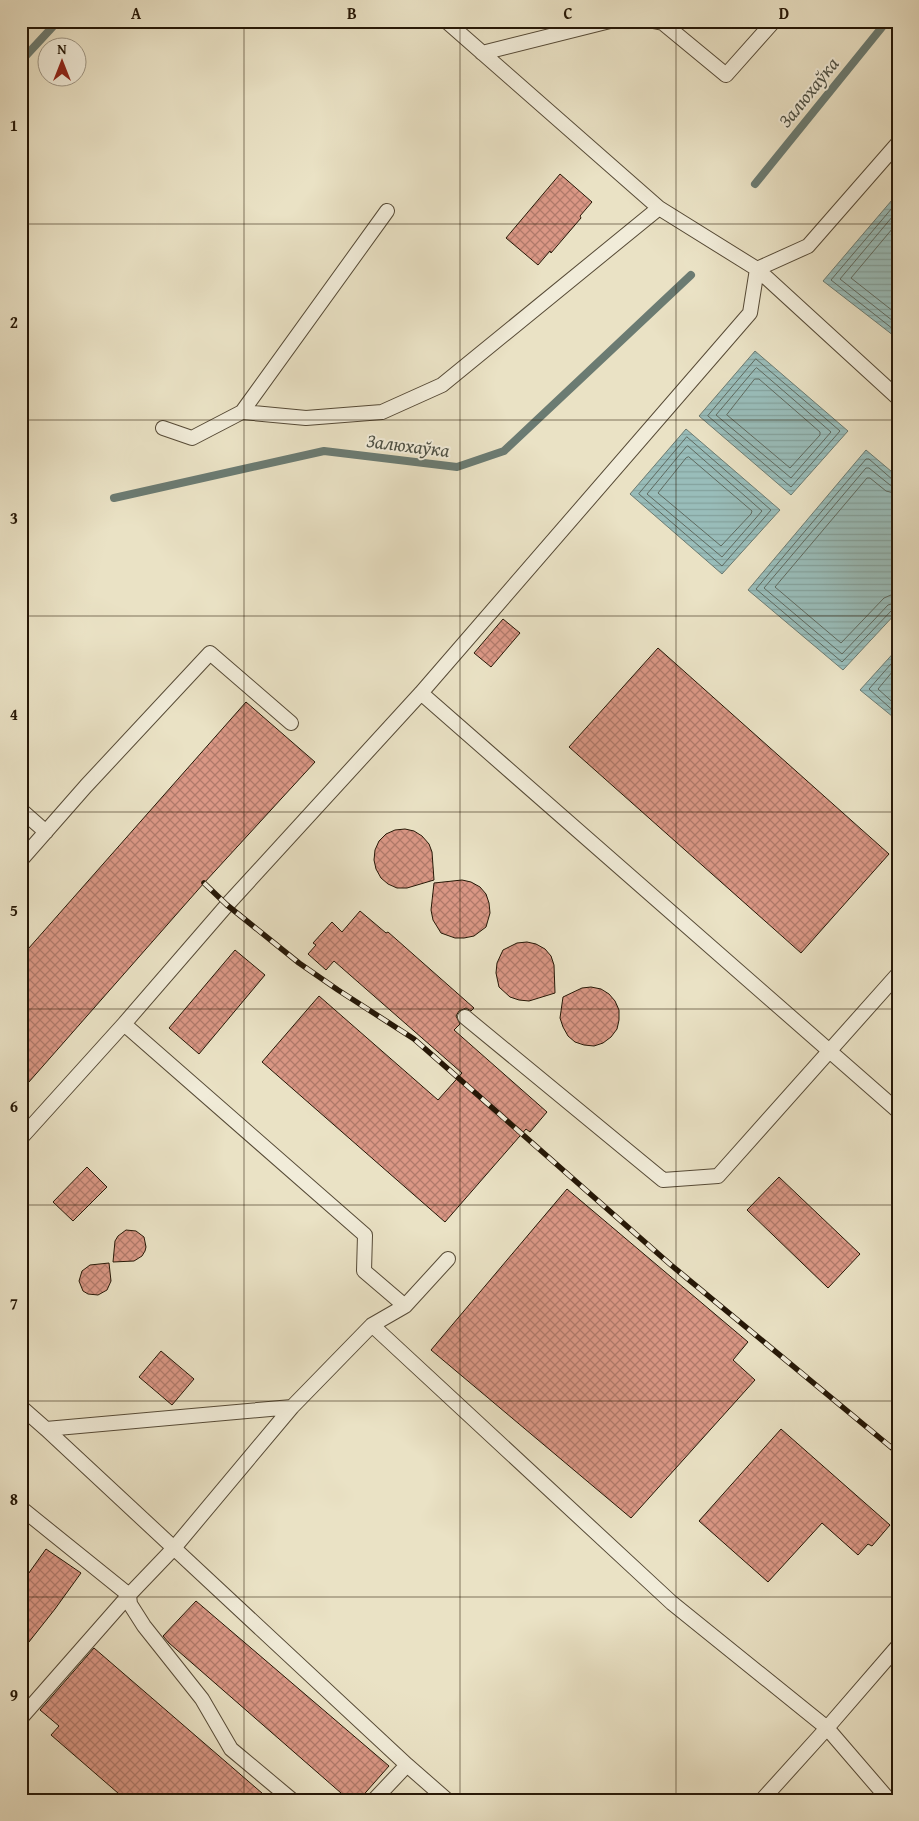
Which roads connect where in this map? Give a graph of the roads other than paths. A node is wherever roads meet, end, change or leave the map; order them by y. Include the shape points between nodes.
1 (446, 21) edge
2 (610, 21) edge
3 (653, 21) edge
4 (774, 21) edge
5 (482, 53) junction
6 (898, 142) edge
7 (659, 208) junction
8 (387, 211) dead end
9 (757, 269) junction
10 (898, 398) edge
11 (242, 412) junction
12 (163, 428) dead end
13 (421, 693) junction
14 (290, 724) dead end
15 (21, 810) edge
16 (46, 832) junction
17 (21, 860) edge
18 (898, 974) edge
19 (466, 1017) dead end
20 (124, 1024) junction
21 (830, 1050) junction
22 (898, 1111) edge
23 (21, 1138) edge
24 (448, 1259) dead end
25 (405, 1306) junction
26 (372, 1325) junction
27 (292, 1407) junction
28 (21, 1408) edge
29 (46, 1429) junction
30 (21, 1508) edge
31 (174, 1548) junction
32 (129, 1595) junction
33 (898, 1646) edge
34 (21, 1718) edge
35 (828, 1728) junction
36 (407, 1765) junction
37 (292, 1800) edge
38 (374, 1800) edge
39 (446, 1800) edge
40 (762, 1800) edge
41 (889, 1800) edge

1 - 5 lane
2 - 5 lane
3 - 4 lane via 664,23 726,75
5 - 7 lane
6 - 9 lane via 808,246
7 - 9 lane
7 - 11 lane via 442,385 382,412 306,418
8 - 11 lane
9 - 10 lane
9 - 13 lane via 750,313
11 - 12 lane via 192,438
13 - 20 lane via 227,905
13 - 21 lane
14 - 16 lane via 210,653
15 - 16 lane
16 - 17 lane
18 - 21 lane
19 - 21 lane via 663,1180 718,1176
20 - 23 lane
20 - 25 lane via 365,1234 364,1271
21 - 22 lane
24 - 25 lane
25 - 26 lane
26 - 27 lane
26 - 35 lane via 672,1603
27 - 29 lane
27 - 31 lane
28 - 29 lane
29 - 31 lane
30 - 32 lane
31 - 32 lane
31 - 36 lane
32 - 34 lane
32 - 37 lane via 130,1604 144,1626 202,1699 231,1749
33 - 35 lane
35 - 40 lane
35 - 41 lane
36 - 38 lane
36 - 39 lane

